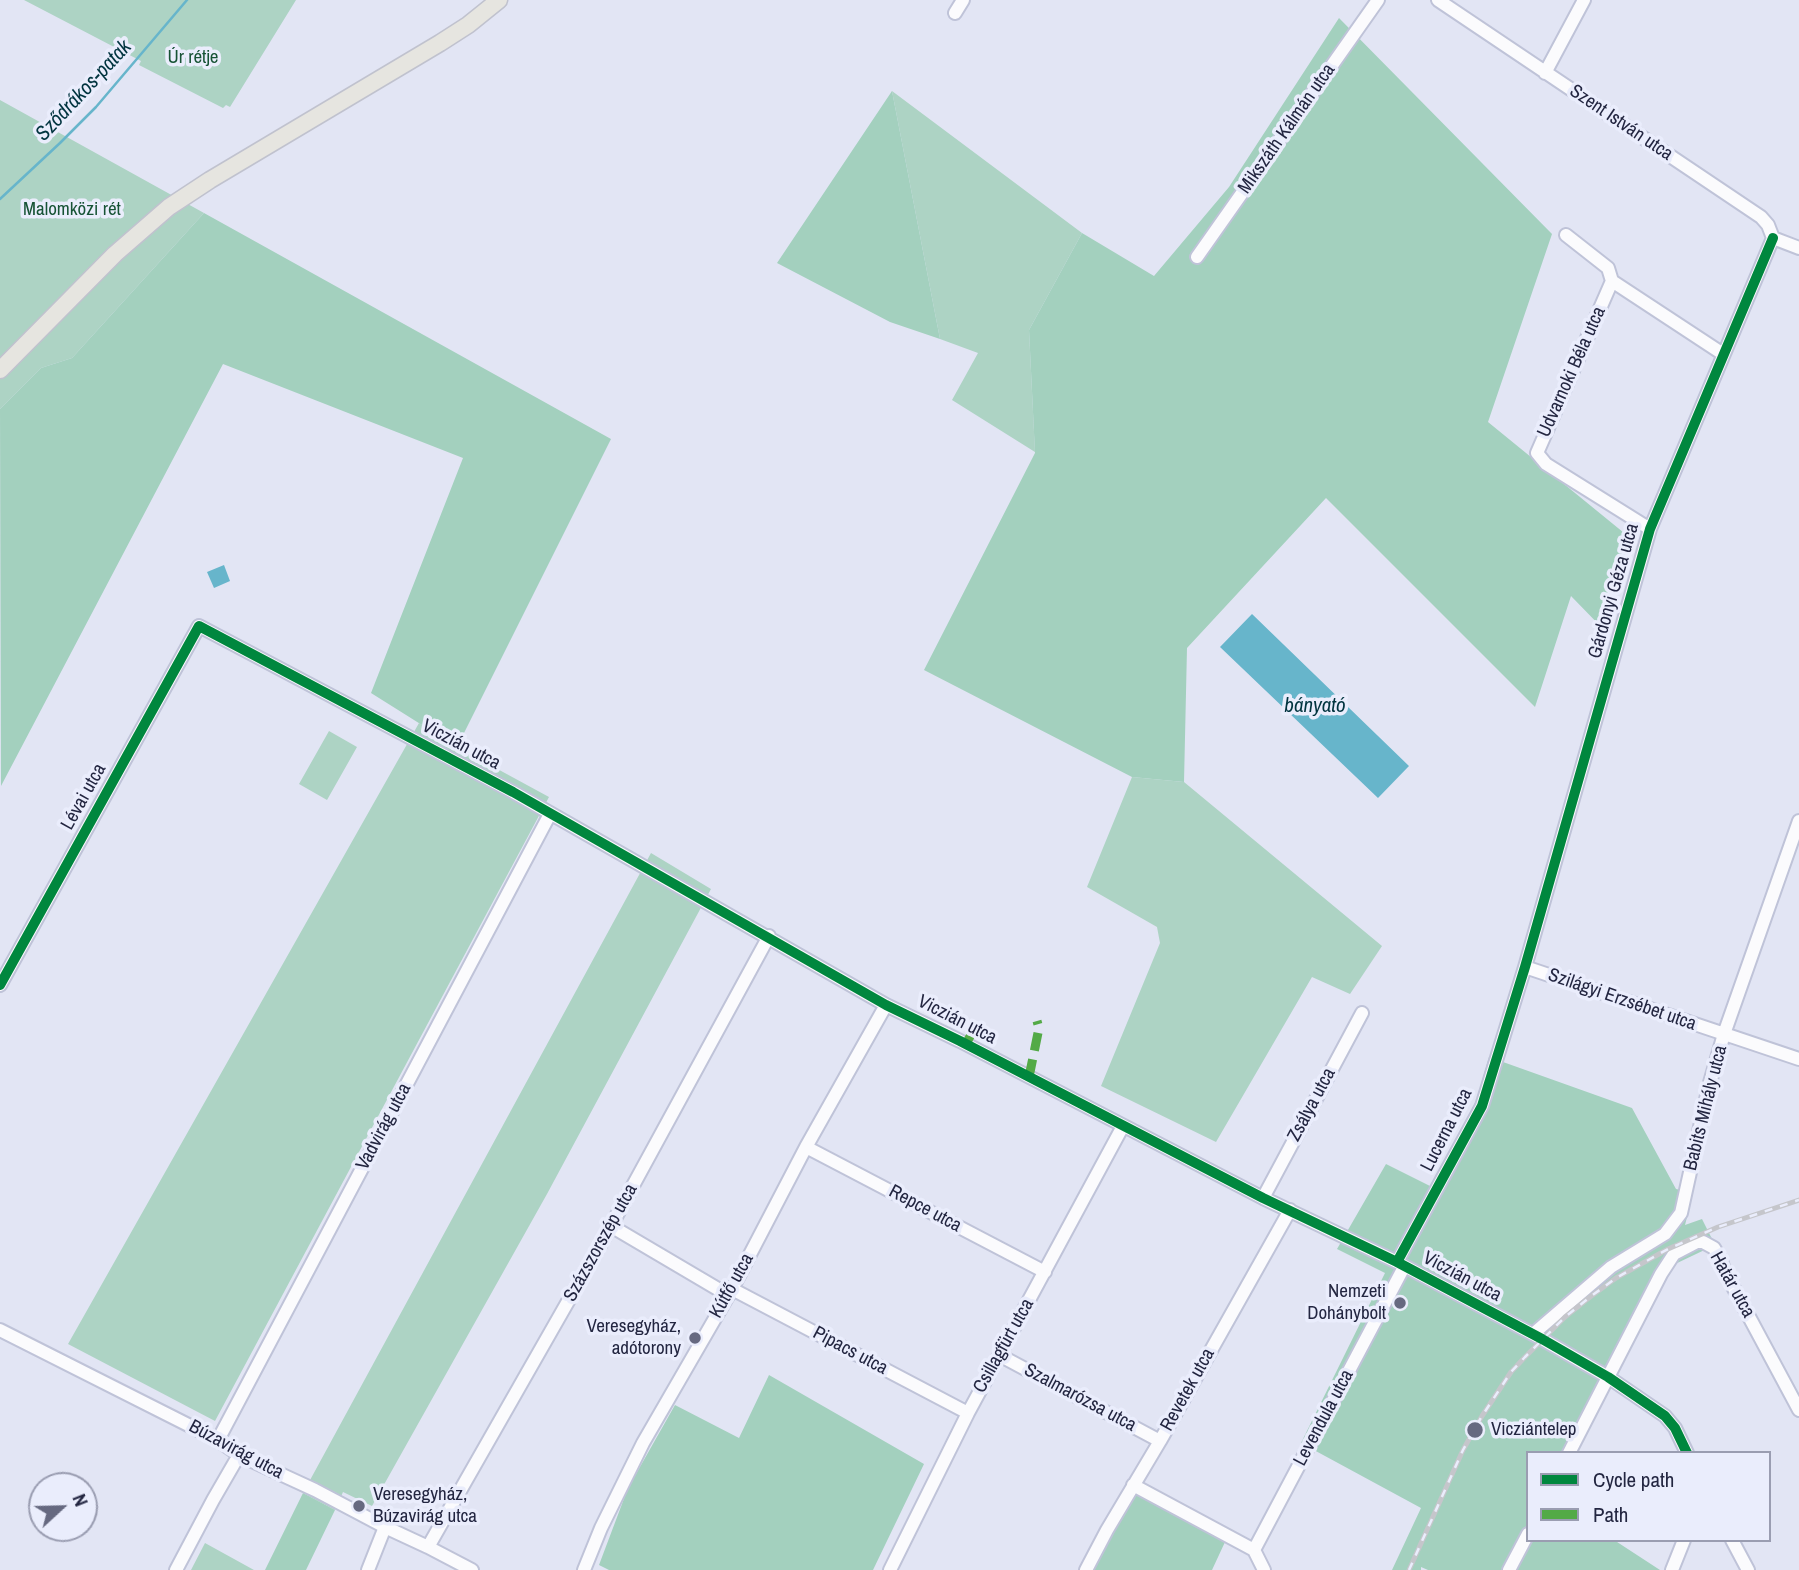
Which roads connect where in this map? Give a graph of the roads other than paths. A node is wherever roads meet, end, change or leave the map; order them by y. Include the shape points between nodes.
1 (499, 0) edge
2 (964, 0) edge
3 (1378, 0) edge
4 (1438, 0) edge
5 (1584, 0) edge
6 (955, 13) dead end
7 (1545, 73) junction
8 (1566, 235) dead end
9 (1773, 238) junction
10 (1799, 248) edge
11 (1197, 257) dead end
12 (1612, 281) junction
13 (1723, 354) junction
14 (0, 370) edge
15 (1650, 529) junction
16 (199, 626) joint
17 (550, 814) junction
18 (1799, 821) edge
19 (769, 936) junction
20 (1525, 967) junction
21 (0, 985) edge
22 (886, 1005) junction
23 (1362, 1013) dead end
24 (1724, 1034) junction
25 (1799, 1059) edge
26 (1123, 1126) junction
27 (806, 1147) junction
28 (1263, 1198) junction
29 (1290, 1210) junction
30 (611, 1226) junction
31 (1400, 1265) junction
32 (1045, 1272) junction
33 (730, 1292) junction
34 (0, 1330) edge
35 (1533, 1334) junction
36 (999, 1354) junction
37 (1608, 1377) junction
38 (1799, 1410) edge
39 (968, 1413) junction
40 (218, 1440) junction
41 (1160, 1441) junction
42 (1570, 1451) edge
43 (1686, 1451) edge
44 (240, 1455) junction
45 (1133, 1485) junction
46 (385, 1527) junction
47 (1526, 1538) edge
48 (1683, 1542) edge
49 (1733, 1542) edge
50 (428, 1547) junction
51 (1254, 1550) junction
52 (176, 1570) edge
53 (368, 1570) edge
54 (472, 1570) edge
55 (584, 1570) edge
56 (890, 1570) edge
57 (1086, 1570) edge
58 (1264, 1570) edge
59 (1509, 1570) edge
60 (1672, 1570) edge
61 (1748, 1570) edge

1 - 14 main road via 440,43 169,207 115,254
2 - 6 street
3 - 11 street, Mikszáth Kálmán utca
4 - 7 street, Szent István utca
5 - 7 street
7 - 9 street, Szent István utca via 1761,217
8 - 12 street, Udvarnoki Béla utca via 1608,268
9 - 10 street
9 - 13 street, Gárdonyi Géza utca
12 - 13 street, Udvarnoki Béla utca
12 - 15 street, Udvarnoki Béla utca via 1536,453 1546,464
13 - 15 street, Gárdonyi Géza utca
15 - 20 street, Gárdonyi Géza utca
16 - 17 street, Viczián utca
16 - 21 street, Lévai utca
17 - 19 street, Viczián utca
17 - 40 street, Vadvirág utca
18 - 24 street, Babits Mihály utca
19 - 22 street, Viczián utca
19 - 30 street, Százszorszép utca
20 - 24 street, Szilágyi Erzsébet utca
20 - 31 street, Lucerna utca via 1482,1106
22 - 26 street, Viczián utca
22 - 27 street, Kútfő utca
23 - 28 street, Zsálya utca
24 - 25 street, Szilágyi Erzsébet utca
24 - 35 street, Babits Mihály utca via 1681,1213 1665,1234 1611,1266
26 - 28 street, Viczián utca
26 - 32 street, Csillagfürt utca
27 - 32 street, Repce utca
27 - 33 street, Kútfő utca
28 - 29 street, Viczián utca
29 - 31 street, Viczián utca
29 - 41 street, Revetek utca
30 - 33 street, Pipacs utca
30 - 50 street, Százszorszép utca
31 - 35 street, Viczián utca
31 - 51 street, Levendula utca
32 - 36 street, Csillagfürt utca
33 - 39 street, Pipacs utca
33 - 55 street, Kútfő utca via 643,1443
34 - 40 street, Búzavirág utca
35 - 37 street, Viczián utca
36 - 39 street, Csillagfürt utca
36 - 41 street, Szalmarózsa utca
37 - 38 street, Határ utca via 1674,1254 1703,1242 1714,1248 1721,1260
37 - 42 street
37 - 43 street, Viczián utca via 1670,1421
39 - 56 street, Csillagfürt utca
40 - 44 street, Búzavirág utca
41 - 45 street, Revetek utca
44 - 46 street, Búzavirág utca
44 - 52 street
45 - 51 street
45 - 57 street, Revetek utca
46 - 50 street, Búzavirág utca
46 - 53 street
47 - 59 street
48 - 60 street
49 - 61 street
50 - 54 street, Búzavirág utca
51 - 58 street

